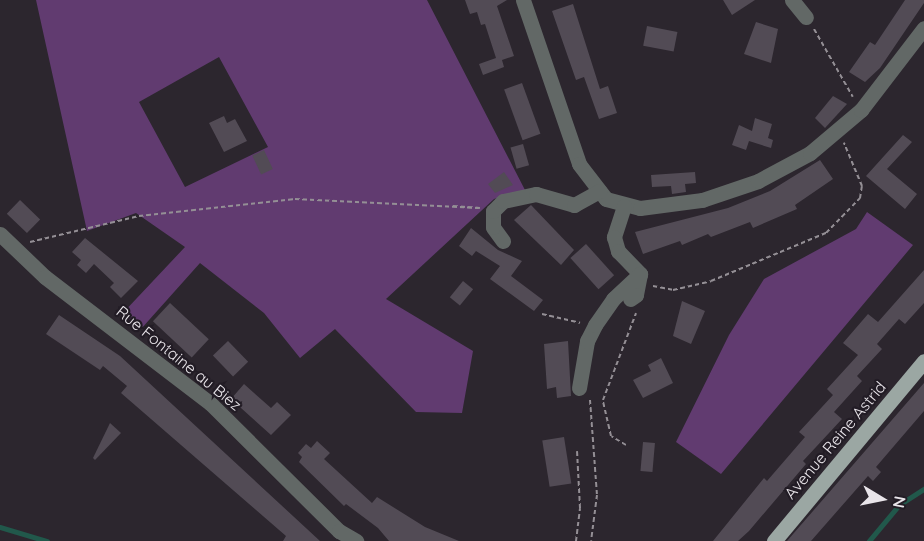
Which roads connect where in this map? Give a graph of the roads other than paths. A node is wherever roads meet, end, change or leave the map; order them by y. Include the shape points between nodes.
1 (523, 0) edge
2 (792, 0) edge
3 (806, 17) road end
4 (924, 28) edge
5 (599, 191) junction
6 (624, 206) junction
7 (0, 234) edge
8 (503, 241) dead end
9 (640, 274) junction
10 (633, 297) road end
11 (924, 361) edge
12 (584, 391) road end
13 (356, 541) edge
14 (774, 541) edge

1 - 5 street via 579,164
2 - 3 street
4 - 6 street via 887,80 810,153 758,181 670,207
5 - 6 street via 606,199
5 - 8 street via 574,205 536,194 503,201 496,208 493,227
6 - 9 street via 614,237 618,251
7 - 13 street, Rue Fontaine au Biez via 45,277 210,403 339,531
9 - 10 street
9 - 12 street via 613,299 587,340
11 - 14 main road, Avenue Reine Astrid

